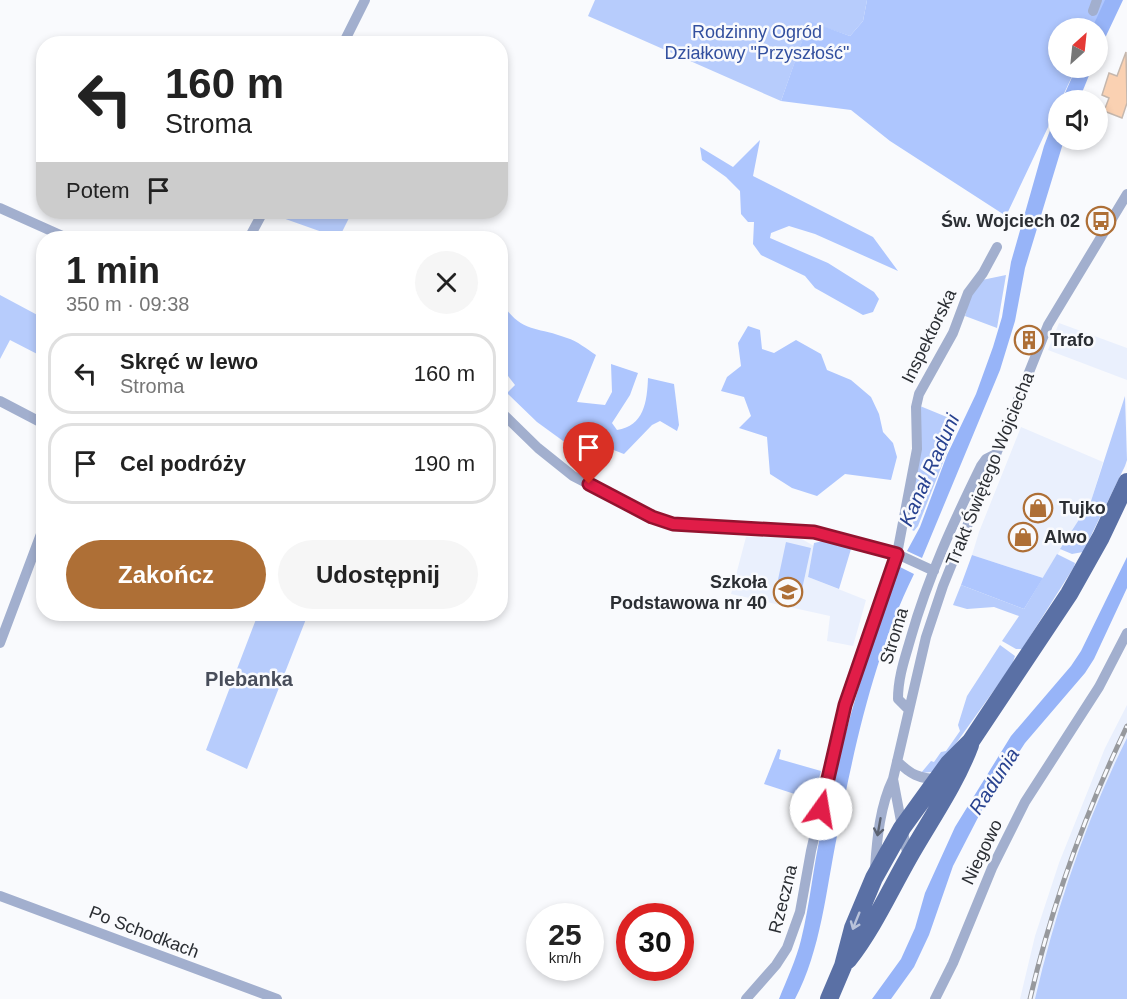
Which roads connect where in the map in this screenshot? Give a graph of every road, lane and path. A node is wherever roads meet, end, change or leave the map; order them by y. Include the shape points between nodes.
1 (365, 0) edge
2 (1097, 0) edge
3 (1093, 11) dead end
4 (347, 36) edge
5 (1127, 194) edge
6 (0, 208) edge
7 (51, 231) edge
8 (997, 247) dead end
9 (0, 401) edge
10 (508, 419) edge
11 (36, 420) edge
12 (996, 454) junction
13 (1127, 482) edge
14 (36, 547) edge
15 (900, 555) junction
16 (934, 571) junction
17 (1127, 633) edge
18 (0, 643) edge
19 (908, 708) junction
20 (971, 741) junction
21 (897, 761) junction
22 (892, 778) junction
23 (938, 779) junction
24 (903, 828) junction
25 (908, 858) junction
26 (874, 878) junction
27 (0, 896) edge
28 (843, 966) junction
29 (277, 999) edge
30 (746, 999) edge
31 (829, 999) edge
32 (935, 999) edge

1 - 4 street
2 - 3 street
5 - 12 street, Trakt Świętego Wojciecha via 1056,309
6 - 7 street
8 - 15 street, Inspektorska via 968,293 953,333 919,394 917,449
9 - 11 street
10 - 15 street via 573,476 652,517 702,527 814,532
12 - 16 street, Stroma via 981,466
12 - 19 street, Trakt Świętego Wojciecha via 943,586
13 - 20 main road, Trakt Świętego Wojciecha via 1069,594
14 - 18 street
15 - 16 street
15 - 30 street, Rzeczna via 845,705 795,928 776,965
16 - 19 street, Stroma via 898,681 898,699
17 - 32 street, Niegowo via 1099,687 1026,802 992,868
19 - 21 street, Trakt Świętego Wojciecha
20 - 23 main road, Trakt Świętego Wojciecha
20 - 25 main road, Trakt Świętego Wojciecha via 960,771
21 - 22 street, Trakt Świętego Wojciecha
21 - 23 street via 921,779
22 - 24 street, Trakt Świętego Wojciecha
22 -> 26 street, Trakt Świętego Wojciecha via 878,830
23 - 24 main road, Trakt Świętego Wojciecha
24 - 25 street, Trakt Świętego Wojciecha
24 - 26 main road, Trakt Świętego Wojciecha
25 - 28 main road, Trakt Świętego Wojciecha via 867,934
26 -> 28 main road, Trakt Świętego Wojciecha via 853,928
27 - 29 street, Po Schodkach
28 - 31 main road, Trakt Świętego Wojciecha

